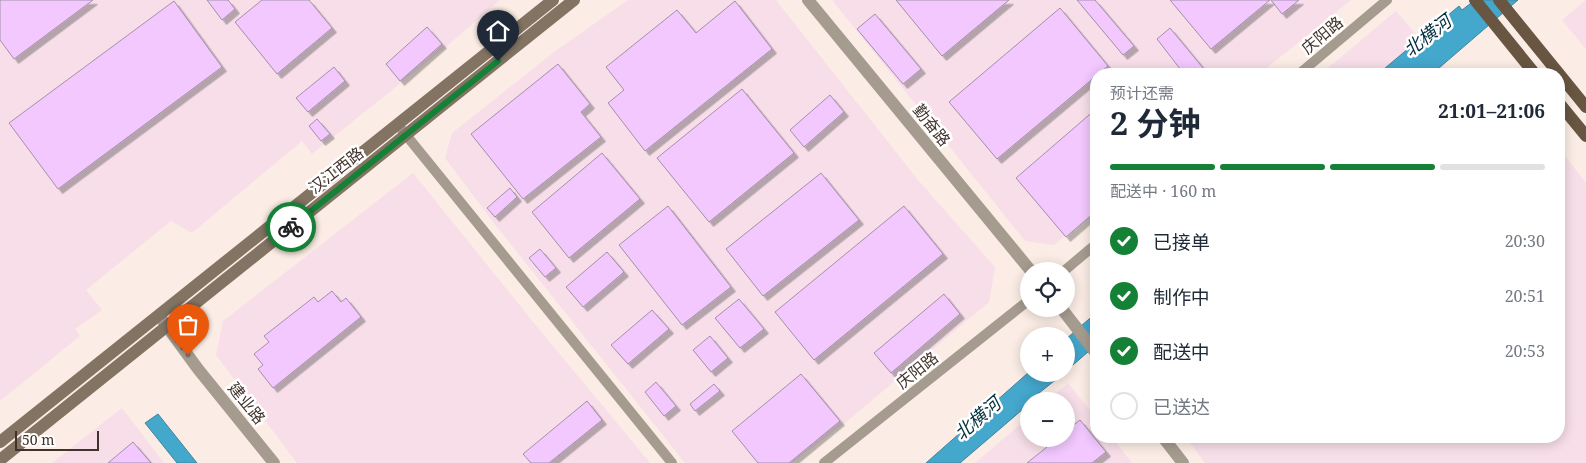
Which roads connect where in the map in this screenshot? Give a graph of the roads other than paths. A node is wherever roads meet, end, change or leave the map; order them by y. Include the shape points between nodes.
1 (553, 0) edge
2 (574, 0) edge
3 (808, 0) edge
4 (1387, 0) edge
5 (1475, 0) edge
6 (1499, 0) edge
7 (1306, 68) edge
8 (1530, 68) edge
9 (1554, 68) edge
10 (1565, 81) edge
11 (1586, 107) edge
12 (1565, 110) edge
13 (402, 130) junction
14 (1586, 136) edge
15 (1090, 249) edge
16 (1024, 262) edge
17 (1075, 262) edge
18 (1020, 307) edge
19 (1069, 317) edge
20 (162, 321) junction
21 (1090, 345) edge
22 (0, 442) edge
23 (1167, 443) edge
24 (0, 460) edge
25 (274, 463) edge
26 (672, 463) edge
27 (824, 463) edge
28 (1183, 463) edge

1 - 13 main road, 汉江西路
2 - 13 main road, 汉江西路
3 - 16 street, 勤奋路
4 - 7 street, 庆阳路
5 - 8 main road
6 - 9 main road
10 - 11 main road
12 - 14 main road
13 - 20 main road, 汉江西路
13 - 26 street
15 - 17 street
18 - 27 street, 庆阳路
19 - 21 street
20 - 22 main road, 汉江西路
20 - 24 main road, 汉江西路
20 - 25 street, 建业路
23 - 28 street

